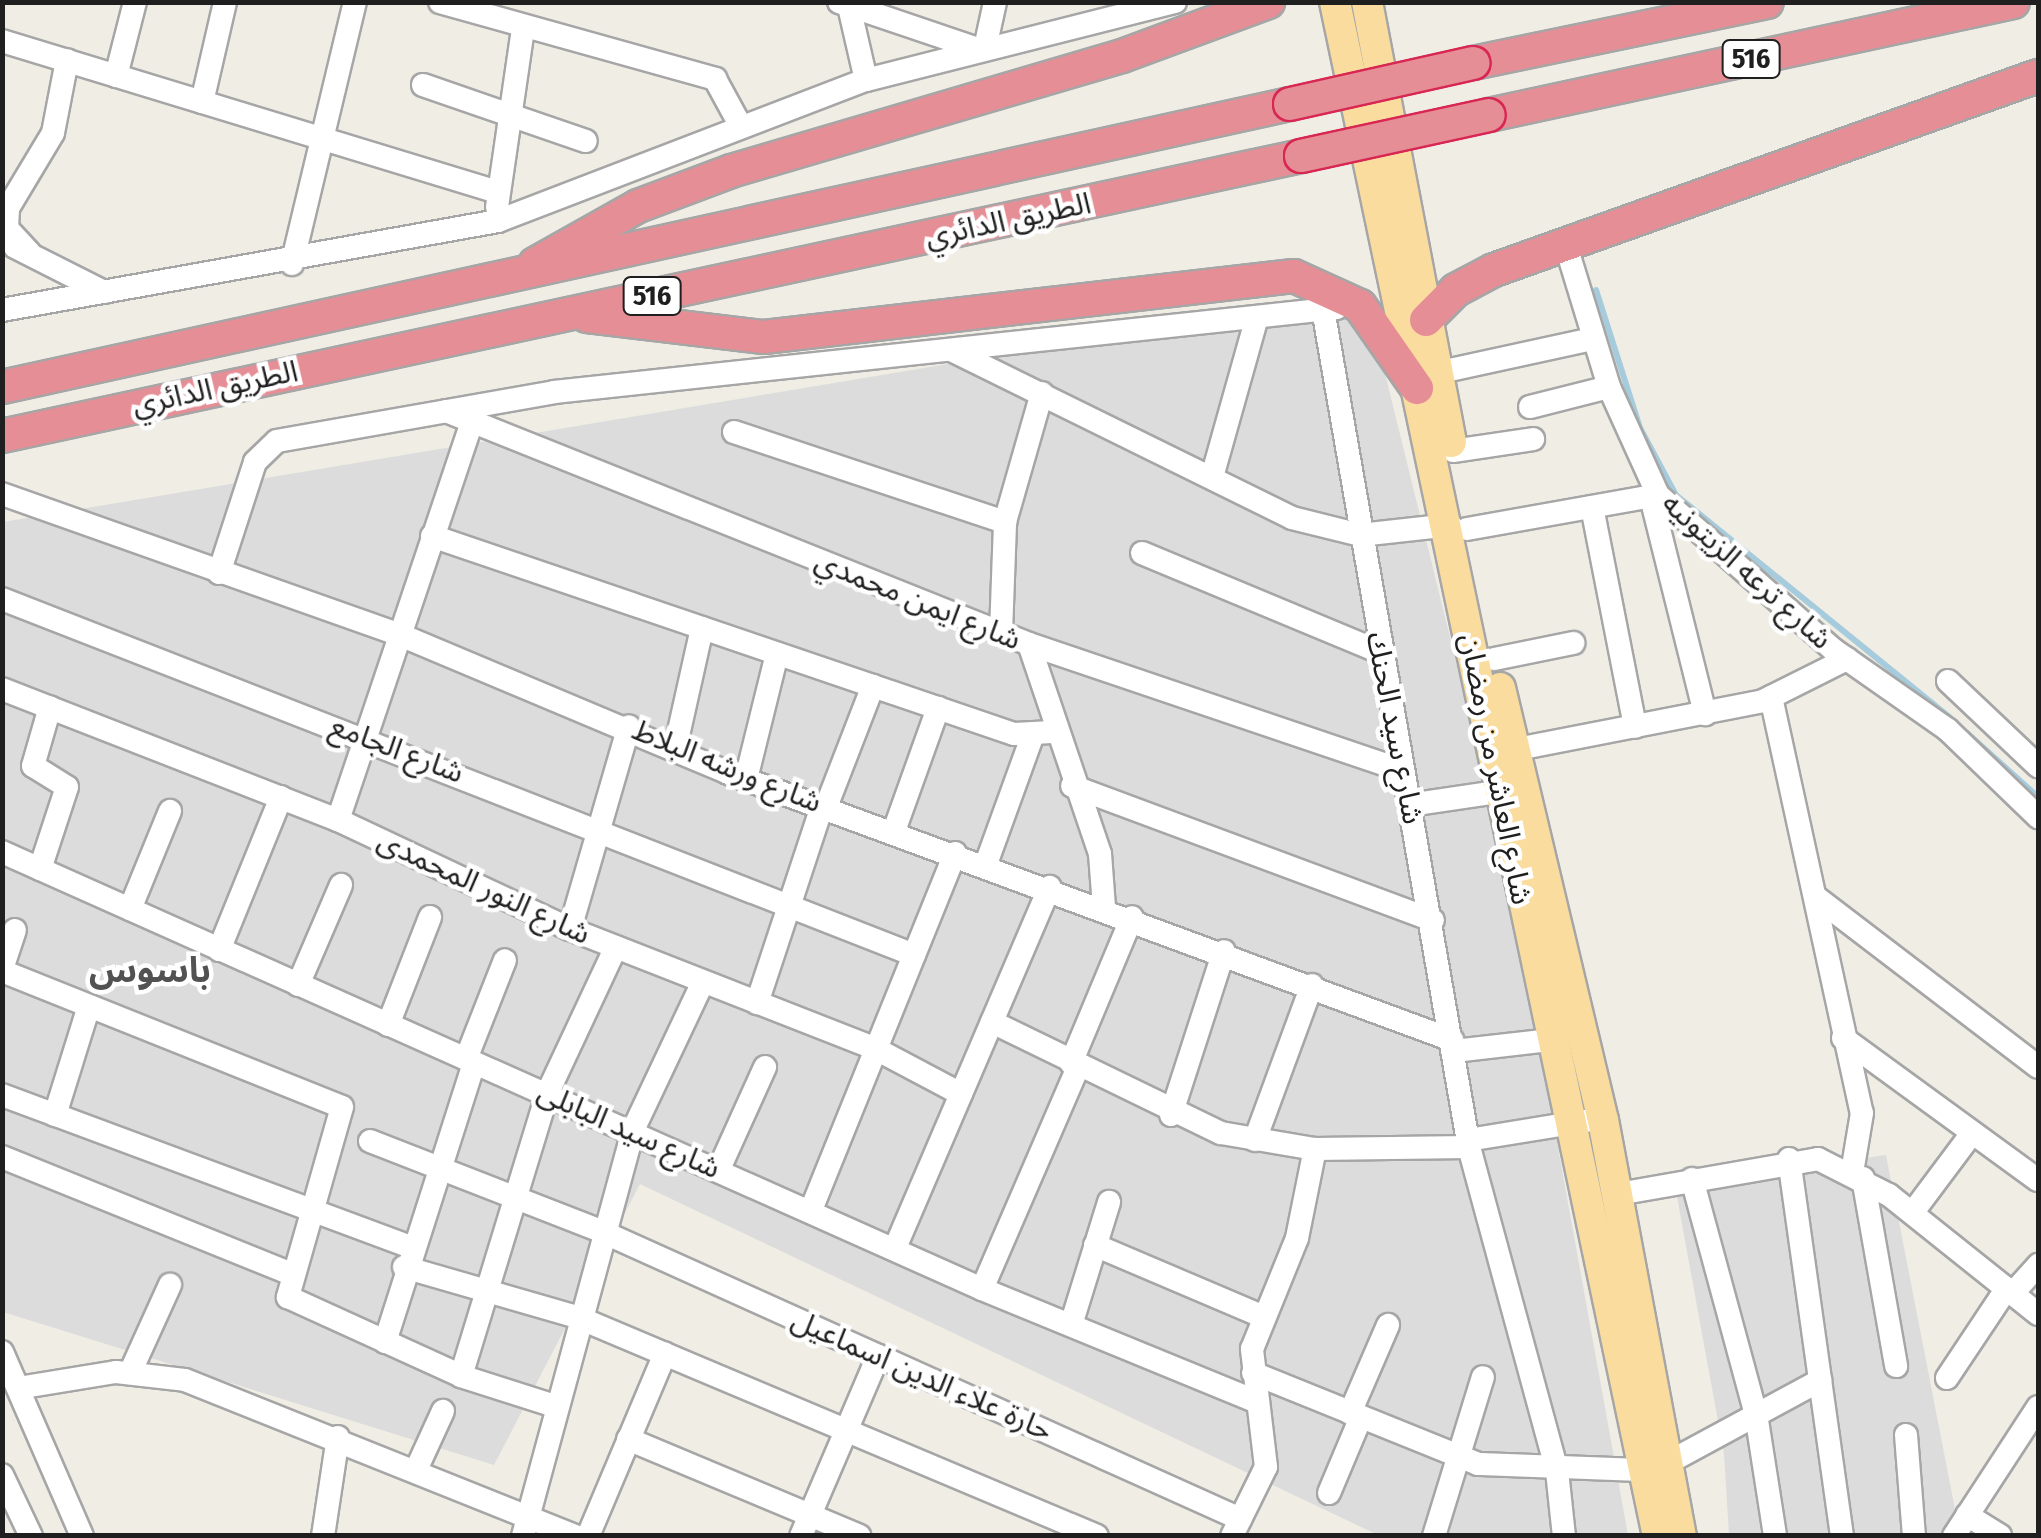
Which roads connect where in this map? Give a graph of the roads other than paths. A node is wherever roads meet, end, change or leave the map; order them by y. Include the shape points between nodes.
1 (225, 2) edge
2 (354, 2) edge
3 (440, 2) edge
4 (994, 2) edge
5 (1175, 2) edge
6 (1268, 2) edge
7 (1335, 2) edge
8 (1367, 2) edge
9 (1766, 2) edge
10 (2012, 2) edge
11 (135, 3) edge
12 (846, 3) edge
13 (905, 13) edge
14 (523, 28) junction
15 (2, 41) edge
16 (981, 48) junction
17 (67, 60) junction
18 (116, 76) junction
19 (2038, 76) edge
20 (866, 80) junction
21 (423, 85) dead end
22 (202, 102) junction
23 (504, 114) junction
24 (739, 123) junction
25 (324, 139) junction
26 (586, 141) dead end
27 (497, 192) junction
28 (498, 221) junction
29 (2, 243) edge
30 (1566, 246) junction
31 (29, 252) junction
32 (292, 264) junction
33 (520, 276) junction
34 (104, 292) junction
35 (1360, 306) junction
36 (1323, 309) junction
37 (2, 310) edge
38 (573, 313) junction
39 (1256, 317) junction
40 (1426, 320) junction
41 (1592, 339) junction
42 (951, 350) junction
43 (1427, 380) junction
44 (2, 386) edge
45 (1609, 387) junction
46 (1042, 393) junction
47 (1530, 406) dead end
48 (442, 410) junction
49 (472, 421) junction
50 (734, 432) dead end
51 (2, 436) edge
52 (1533, 440) dead end
53 (1452, 451) junction
54 (1212, 477) junction
55 (2, 494) edge
56 (1655, 496) junction
57 (1592, 507) junction
58 (1005, 522) junction
59 (1459, 527) junction
60 (1360, 535) junction
61 (432, 536) junction
62 (1142, 553) dead end
63 (219, 573) junction
64 (2, 598) edge
65 (702, 628) junction
66 (1001, 632) junction
67 (398, 634) junction
68 (1573, 643) dead end
69 (1028, 644) junction
70 (1380, 652) junction
71 (777, 654) junction
72 (1494, 658) junction
73 (1847, 659) junction
74 (1948, 681) dead end
75 (873, 686) junction
76 (3, 691) edge
77 (1772, 696) junction
78 (50, 707) junction
79 (938, 708) junction
80 (1705, 714) junction
81 (629, 726) junction
82 (1635, 727) junction
83 (1042, 733) junction
84 (365, 736) junction
85 (675, 749) junction
86 (1512, 750) junction
87 (2038, 766) edge
88 (1402, 770) junction
89 (746, 779) junction
90 (1072, 786) junction
91 (1498, 792) junction
92 (281, 797) junction
93 (1409, 804) junction
94 (824, 806) junction
95 (170, 811) dead end
96 (2038, 818) edge
97 (338, 820) junction
98 (600, 826) junction
99 (894, 831) junction
100 (2, 852) edge
101 (956, 853) junction
102 (986, 864) junction
103 (40, 869) junction
104 (341, 885) dead end
105 (1050, 886) junction
106 (1817, 898) junction
107 (789, 906) junction
108 (1104, 907) junction
109 (130, 910) junction
110 (430, 917) dead end
111 (1132, 917) junction
112 (1433, 920) junction
113 (570, 929) junction
114 (15, 930) dead end
115 (616, 947) junction
116 (219, 950) junction
117 (1224, 951) junction
118 (914, 955) junction
119 (505, 960) dead end
120 (2, 970) edge
121 (704, 982) junction
122 (298, 985) junction
123 (1312, 985) junction
124 (758, 1004) junction
125 (90, 1006) junction
126 (992, 1022) junction
127 (388, 1024) junction
128 (1843, 1038) junction
129 (1552, 1040) junction
130 (1453, 1045) junction
131 (876, 1049) junction
132 (470, 1061) junction
133 (1074, 1065) junction
134 (765, 1067) dead end
135 (2038, 1067) edge
136 (548, 1094) junction
137 (960, 1094) junction
138 (2, 1096) edge
139 (55, 1115) junction
140 (1172, 1115) junction
141 (1603, 1120) junction
142 (1570, 1123) junction
143 (632, 1130) junction
144 (1972, 1133) junction
145 (1255, 1140) junction
146 (370, 1141) dead end
147 (1469, 1143) junction
148 (1315, 1150) junction
149 (2, 1157) edge
150 (1790, 1159) junction
151 (435, 1168) junction
152 (719, 1169) junction
153 (1857, 1176) junction
154 (1692, 1179) junction
155 (2038, 1180) edge
156 (1618, 1194) junction
157 (511, 1200) junction
158 (1109, 1202) dead end
159 (313, 1210) junction
160 (811, 1210) junction
161 (1912, 1212) junction
162 (603, 1232) junction
163 (1096, 1246) junction
164 (895, 1248) junction
165 (406, 1256) junction
166 (2038, 1265) edge
167 (292, 1274) junction
168 (170, 1286) dead end
169 (486, 1288) junction
170 (982, 1289) junction
171 (2010, 1290) junction
172 (2038, 1314) edge
173 (576, 1317) junction
174 (1264, 1317) junction
175 (1071, 1324) junction
176 (1388, 1326) dead end
177 (385, 1342) junction
178 (2, 1352) edge
179 (665, 1354) junction
180 (878, 1356) junction
181 (1896, 1366) dead end
182 (130, 1372) junction
183 (1252, 1373) junction
184 (461, 1376) junction
185 (1483, 1378) dead end
186 (1947, 1378) dead end
187 (1821, 1380) junction
188 (18, 1388) junction
189 (1258, 1402) junction
190 (554, 1406) junction
191 (2038, 1407) edge
192 (442, 1411) dead end
193 (1756, 1414) junction
194 (1355, 1415) junction
195 (846, 1430) junction
196 (1906, 1435) dead end
197 (338, 1437) junction
198 (628, 1438) junction
199 (1462, 1458) junction
200 (1657, 1465) junction
201 (416, 1470) junction
202 (1556, 1471) junction
203 (2, 1475) edge
204 (1328, 1492) dead end
205 (7, 1498) edge
206 (1968, 1515) junction
207 (805, 1525) edge
208 (526, 1526) edge
209 (1236, 1527) edge
210 (31, 1536) edge
211 (82, 1536) edge
212 (323, 1536) edge
213 (575, 1536) edge
214 (588, 1536) edge
215 (860, 1536) edge
216 (1097, 1536) edge
217 (1434, 1536) edge
218 (1564, 1536) edge
219 (1658, 1536) edge
220 (1681, 1536) edge
221 (1776, 1536) edge
222 (1842, 1536) edge
223 (1914, 1536) edge
224 (1954, 1536) edge
225 (2000, 1536) edge

1 - 22 street
2 - 25 street
3 - 14 street
4 - 16 street
5 - 16 street
6 - 33 highway via 1122,56 638,206
7 - 43 main road, شارع العاشر من رمضان
8 - 40 main road, شارع العاشر من رمضان
9 - 33 highway, الطريق الدائري / 516, bridge
10 - 38 highway, الطريق الدائري / 516, bridge
11 - 18 street
12 - 13 street
12 - 20 street
13 - 16 street
14 - 23 street
14 - 24 street via 715,78
15 - 17 street
16 - 20 street
17 - 18 street
17 - 31 street via 53,133 8,208 7,228
18 - 22 street
19 - 30 highway
20 - 24 street
21 - 23 street
22 - 25 street
23 - 26 street
23 - 27 street
24 - 28 street
25 - 27 street
25 - 32 street
27 - 28 street
28 - 32 street
29 - 31 street
30 - 40 highway via 1474,278
30 - 41 street, شارع ترعه الزيتونيه
31 - 34 street
32 - 34 street
33 - 44 highway, الطريق الدائري / 516
34 - 37 street
35 - 36 street
35 - 38 highway via 1318,281 1269,274 764,337
35 - 43 highway
36 - 39 street
36 - 60 street, شارع سيد الحنك
38 - 51 highway, الطريق الدائري / 516
39 - 42 street
39 - 54 street
40 - 43 main road, شارع العاشر من رمضان
41 - 43 street
41 - 45 street, شارع ترعه الزيتونيه
42 - 46 street
42 - 48 street
43 - 53 main road, شارع العاشر من رمضان
43 - 59 main road, شارع العاشر من رمضان
45 - 47 street
45 - 56 street, شارع ترعه الزيتونيه
46 - 54 street
46 - 58 street
48 - 49 street, شارع ايمن محمدي
48 - 63 street via 266,447
49 - 61 street
49 - 66 street, شارع ايمن محمدي
50 - 58 street
52 - 53 street
53 - 59 main road, شارع العاشر من رمضان
54 - 60 street via 1292,518
55 - 63 street, شارع ورشه البلاط
56 - 57 street
56 - 73 street, شارع ترعه الزيتونيه
56 - 80 street
57 - 59 street
57 - 82 street
58 - 66 street
59 - 60 street
59 - 72 main road, شارع العاشر من رمضان
59 - 91 main road, شارع العاشر من رمضان
60 - 70 street, شارع سيد الحنك
61 - 65 street
61 - 67 street
62 - 70 street
63 - 67 street, شارع ورشه البلاط
64 - 84 street, شارع الجامع
65 - 71 street
65 - 85 street
66 - 69 street, شارع ايمن محمدي
67 - 81 street, شارع ورشه البلاط
67 - 84 street
68 - 72 street
69 - 83 street
69 - 88 street, شارع ايمن محمدي
70 - 88 street, شارع سيد الحنك
71 - 75 street
71 - 89 street
72 - 86 main road, شارع العاشر من رمضان
73 - 77 street
73 - 96 street, شارع ترعه الزيتونيه via 1947,730
74 - 87 street
75 - 79 street
75 - 94 street
76 - 78 street, شارع النور المحمدى
77 - 80 street
77 - 106 street
78 - 92 street, شارع النور المحمدى
78 - 103 street via 34,766 68,787
79 - 83 street
79 - 99 street
80 - 82 street
81 - 85 street, شارع ورشه البلاط
81 - 98 street
82 - 86 street
83 - 90 street
83 - 102 street
84 - 97 street
84 - 98 street, شارع الجامع
85 - 89 street, شارع ورشه البلاط
86 - 141 main road, شارع العاشر من رمضان
88 - 93 street, شارع سيد الحنك
89 - 94 street, شارع ورشه البلاط
90 - 108 street via 1100,854
90 - 112 street
91 - 93 street
91 - 129 main road, شارع العاشر من رمضان
92 - 97 street, شارع النور المحمدى
92 - 116 street
93 - 112 street, شارع سيد الحنك
94 - 99 street, شارع ورشه البلاط
94 - 107 street
95 - 109 street
97 - 113 street, شارع النور المحمدى
98 - 107 street, شارع الجامع
98 - 113 street
99 - 101 street, شارع ورشه البلاط
100 - 103 street, شارع سيد البابلى
101 - 102 street, شارع ورشه البلاط
101 - 118 street
102 - 105 street, شارع ورشه البلاط
103 - 109 street, شارع سيد البابلى
104 - 122 street
105 - 108 street, شارع ورشه البلاط
105 - 126 street
106 - 128 street
106 - 135 street
107 - 118 street, شارع الجامع
107 - 124 street
108 - 111 street, شارع ورشه البلاط
109 - 116 street, شارع سيد البابلى
110 - 127 street
111 - 117 street, شارع ورشه البلاط
111 - 133 street
112 - 130 street, شارع سيد الحنك
113 - 115 street, شارع النور المحمدى
114 - 120 street
115 - 121 street, شارع النور المحمدى
115 - 136 street
116 - 122 street, شارع سيد البابلى
117 - 123 street, شارع ورشه البلاط
117 - 140 street
118 - 131 street
119 - 132 street
120 - 125 street
121 - 124 street, شارع النور المحمدى
121 - 143 street
122 - 127 street, شارع سيد البابلى
123 - 130 street, شارع ورشه البلاط
123 - 145 street
124 - 131 street, شارع النور المحمدى
125 - 139 street
125 - 159 street via 344,1111
126 - 133 street
126 - 137 street
127 - 132 street, شارع سيد البابلى
128 - 144 street
128 - 153 street via 1863,1124
129 - 130 street
129 - 142 main road, شارع العاشر من رمضان
130 - 147 street, شارع سيد الحنك
131 - 137 street, شارع النور المحمدى
131 - 160 street
132 - 136 street, شارع سيد البابلى
132 - 151 street
133 - 140 street
133 - 170 street
134 - 152 street
136 - 143 street, شارع سيد البابلى
136 - 157 street
137 - 164 street
138 - 139 street
139 - 159 street
140 - 145 street
141 - 142 street
141 - 156 main road, شارع العاشر من رمضان
142 - 147 street
142 - 200 main road, شارع العاشر من رمضان
143 - 152 street, شارع سيد البابلى
143 - 162 street
144 - 155 street
144 - 161 street
145 - 148 street
146 - 151 street, حارة علاء الدين اسماعيل
147 - 148 street
147 - 202 street, شارع سيد الحنك
148 - 174 street via 1297,1238
149 - 167 street
150 - 153 street
150 - 154 street
150 - 187 street
151 - 157 street, حارة علاء الدين اسماعيل
151 - 165 street
152 - 160 street, شارع سيد البابلى
153 - 161 street
153 - 181 street
154 - 156 street
154 - 193 street
156 - 200 main road, شارع العاشر من رمضان
157 - 162 street, حارة علاء الدين اسماعيل
157 - 169 street
158 - 163 street
159 - 165 street
159 - 167 street
160 - 164 street, شارع سيد البابلى
161 - 171 street
162 - 173 street
162 - 180 street, حارة علاء الدين اسماعيل
163 - 174 street
163 - 175 street
164 - 170 street, شارع سيد البابلى
165 - 169 street
165 - 177 street
166 - 171 street
167 - 177 street via 290,1300
168 - 182 street
169 - 173 street
169 - 184 street
170 - 175 street, شارع سيد البابلى
171 - 172 street
171 - 186 street
173 - 179 street
173 - 190 street
174 - 183 street
175 - 189 street, شارع سيد البابلى
176 - 194 street
177 - 184 street
178 - 188 street
179 - 195 street
179 - 198 street
180 - 195 street
180 - 209 street, حارة علاء الدين اسماعيل
182 - 188 street
182 - 197 street via 230,1393
183 - 189 street
183 - 194 street
184 - 190 street
185 - 199 street
187 - 193 street
187 - 222 street
188 - 211 street
189 - 209 street via 1266,1467
190 - 208 street
191 - 206 street
192 - 201 street
193 - 200 street
193 - 221 street
194 - 199 street
194 - 204 street
195 - 207 street
195 - 216 street
196 - 223 street
197 - 201 street
197 - 212 street
198 - 207 street
198 - 214 street
199 - 202 street via 1512,1472
199 - 217 street
200 - 202 street
200 - 219 main road, شارع العاشر من رمضان
200 - 220 main road, شارع العاشر من رمضان
201 - 208 street
202 - 218 street, شارع سيد الحنك
203 - 205 street
205 - 210 street
206 - 224 street
206 - 225 street
207 - 215 street
208 - 213 street

